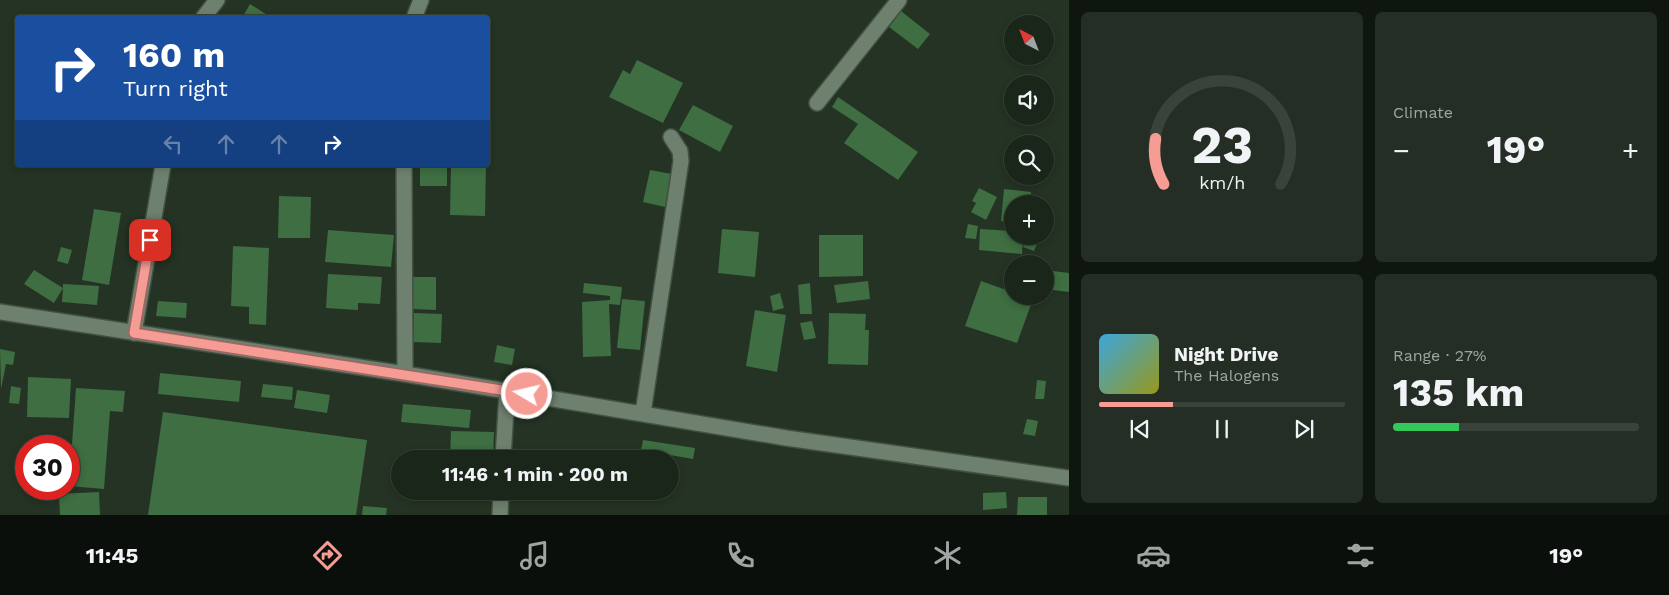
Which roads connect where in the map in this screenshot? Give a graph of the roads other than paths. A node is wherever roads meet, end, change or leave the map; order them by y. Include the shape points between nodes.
1 (217, 0) edge
2 (421, 0) edge
3 (899, 0) edge
4 (205, 15) edge
5 (415, 15) edge
6 (818, 103) dead end
7 (671, 137) dead end
8 (163, 167) edge
9 (404, 167) edge
10 (0, 312) edge
11 (134, 333) junction
12 (405, 374) junction
13 (507, 391) junction
14 (644, 414) junction
15 (504, 450) edge
16 (1069, 478) edge
17 (501, 500) edge
18 (500, 515) edge

1 - 4 street
2 - 5 street
3 - 6 street
7 - 14 street via 680,151 681,161
8 - 11 street
9 - 12 street
10 - 11 street
11 - 12 street
12 - 13 street
13 - 14 street
13 - 15 street
14 - 16 street via 786,438
17 - 18 street

